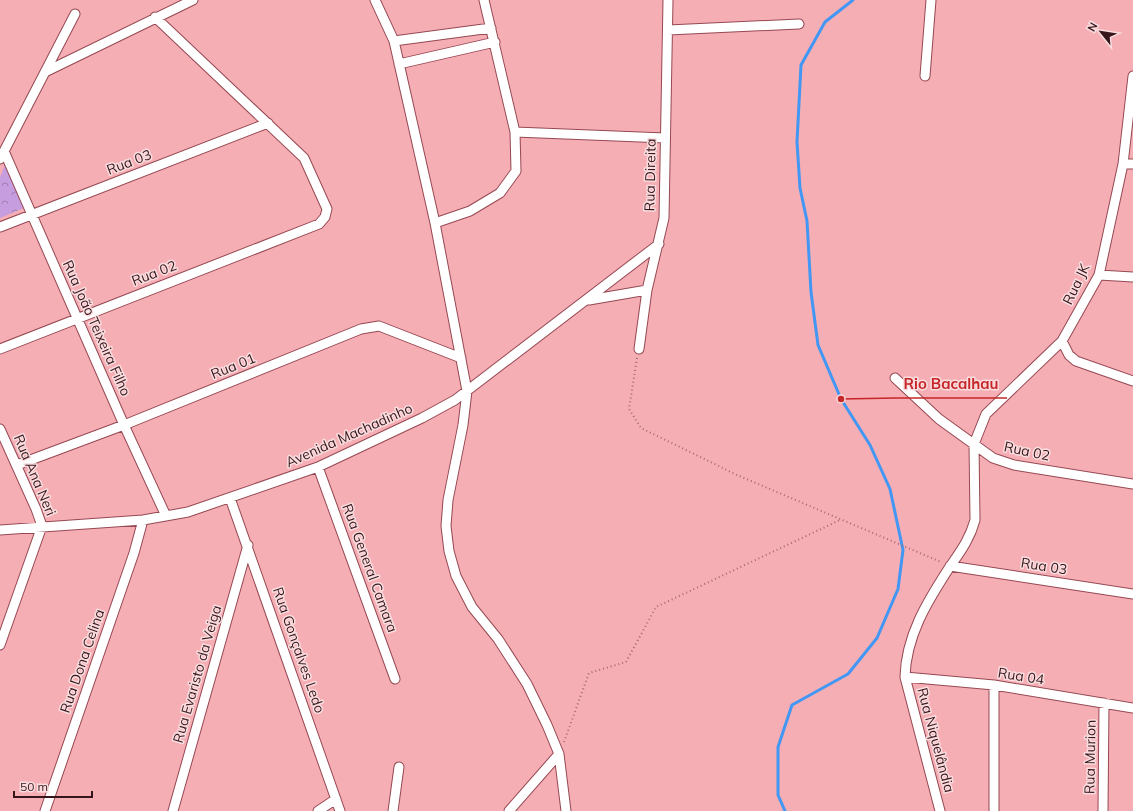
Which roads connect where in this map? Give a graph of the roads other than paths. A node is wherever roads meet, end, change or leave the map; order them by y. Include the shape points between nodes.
1 (193, 0) edge
2 (374, 0) edge
3 (484, 0) edge
4 (668, 0) edge
5 (931, 0) edge
6 (75, 14) dead end
7 (155, 17) junction
8 (799, 24) dead end
9 (491, 28) junction
10 (668, 30) junction
11 (394, 41) junction
12 (495, 42) junction
13 (399, 64) junction
14 (45, 72) junction
15 (925, 76) dead end
16 (1133, 76) edge
17 (268, 123) junction
18 (515, 132) junction
19 (665, 138) junction
20 (2, 155) edge
21 (1123, 164) junction
22 (1133, 164) edge
23 (32, 215) junction
24 (435, 222) junction
25 (0, 227) edge
26 (659, 244) junction
27 (1100, 275) junction
28 (1133, 277) edge
29 (647, 290) junction
30 (587, 300) junction
31 (77, 318) junction
32 (1062, 341) junction
33 (0, 349) edge
34 (639, 349) road end
35 (461, 358) junction
36 (895, 378) dead end
37 (1133, 381) edge
38 (467, 391) junction
39 (124, 425) junction
40 (0, 429) edge
41 (974, 444) junction
42 (17, 466) junction
43 (318, 467) junction
44 (1133, 484) edge
45 (230, 498) junction
46 (166, 516) junction
47 (143, 520) junction
48 (42, 526) junction
49 (0, 530) edge
50 (248, 545) junction
51 (950, 566) junction
52 (1133, 594) edge
53 (0, 645) edge
54 (905, 677) junction
55 (395, 678) dead end
56 (994, 685) junction
57 (1104, 703) junction
58 (1133, 708) edge
59 (559, 754) junction
60 (399, 767) dead end
61 (336, 800) junction
62 (45, 811) edge
63 (172, 811) edge
64 (318, 811) edge
65 (340, 811) edge
66 (392, 811) edge
67 (509, 811) edge
68 (566, 811) edge
69 (940, 811) edge
70 (994, 811) edge
71 (1103, 811) edge

1 - 7 street
2 - 11 street
3 - 9 street
4 - 10 street, Rua Direita
5 - 15 street
6 - 14 street
7 - 14 street
7 - 17 street
8 - 10 street
9 - 11 street
9 - 12 street
10 - 19 street, Rua Direita
11 - 13 street
12 - 13 street
12 - 18 street
13 - 24 street
14 - 20 street
16 - 21 street, Rua JK
17 - 23 street, Rua 03
17 - 31 street, Rua 02 via 304,158 327,209 326,217 319,224
18 - 19 street
18 - 24 street via 516,171 500,193 470,210
19 - 26 street, Rua Direita via 664,218
20 - 23 street, Rua João Teixeira Filho
21 - 22 street
21 - 27 street, Rua JK
23 - 25 street, Rua 03
23 - 31 street, Rua João Teixeira Filho
24 - 35 street
26 - 29 street, Rua Direita
26 - 30 street, Avenida Machadinho
27 - 28 street
27 - 32 street, Rua JK
29 - 30 street
29 - 34 street, Rua Direita
30 - 38 street, Avenida Machadinho
31 - 33 street, Rua 02
31 - 39 street, Rua João Teixeira Filho
32 - 37 street via 1069,355 1076,361
32 - 41 street, Rua JK via 986,414
35 - 38 street
35 - 39 street, Rua 01 via 379,326 361,329
36 - 41 street, Rua 02 via 939,420
38 - 43 street, Avenida Machadinho via 422,418
38 - 59 street via 448,500 446,526 449,551 456,576 472,607 498,639 527,684
39 - 42 street, Rua 01
39 - 46 street, Rua João Teixeira Filho
40 - 42 street, Rua Ana Neri
41 - 44 street, Rua 02 via 993,458 1014,465
41 - 51 street, Rua Niquelândia via 975,520 966,545
42 - 48 street, Rua Ana Neri
43 - 45 street, Avenida Machadinho
43 - 55 street, Rua General Camara
45 - 46 street, Avenida Machadinho via 188,512
45 - 50 street, Rua Gonçalves Ledo
46 - 47 street, Avenida Machadinho
47 - 48 street, Avenida Machadinho
47 - 62 street, Rua Dona Celina via 134,554
48 - 49 street, Avenida Machadinho
48 - 53 street, Rua Ana Neri
50 - 61 street, Rua Gonçalves Ledo
50 - 63 street, Rua Evaristo da Veiga
51 - 52 street, Rua 03
51 - 54 street, Rua Niquelândia via 913,630 906,658
54 - 56 street, Rua 04
54 - 69 street, Rua Niquelândia
56 - 57 street, Rua 04
56 - 70 street
57 - 58 street, Rua 04
57 - 71 street, Rua Murion
59 - 67 street
59 - 68 street
60 - 66 street
61 - 64 street
61 - 65 street, Rua Gonçalves Ledo

